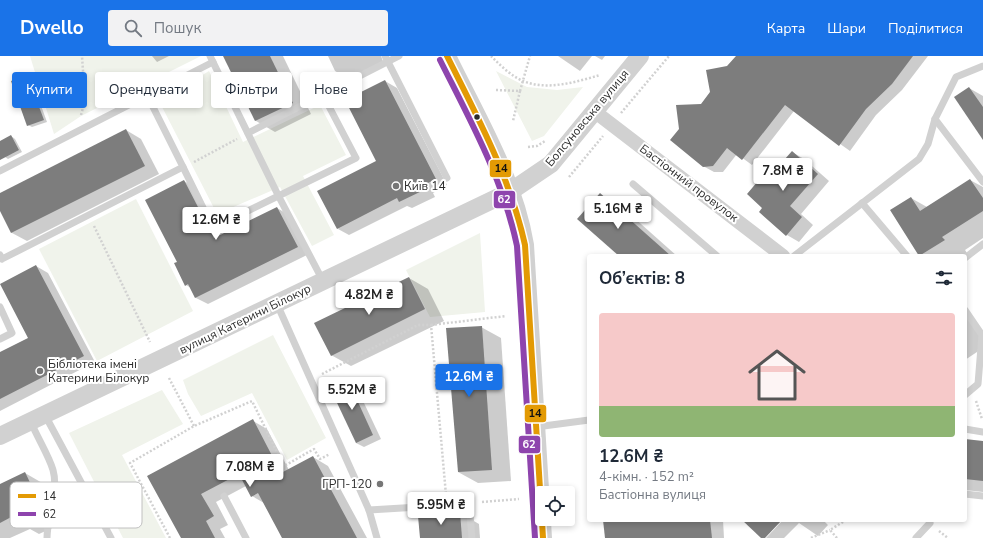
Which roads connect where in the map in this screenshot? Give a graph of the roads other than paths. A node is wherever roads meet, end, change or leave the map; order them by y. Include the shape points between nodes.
1 (399, 56) edge
2 (447, 56) edge
3 (640, 56) edge
4 (212, 59) edge
5 (386, 59) edge
6 (983, 66) edge
7 (189, 72) edge
8 (362, 73) edge
9 (300, 107) edge
10 (121, 108) edge
11 (153, 108) edge
12 (330, 108) edge
13 (594, 111) junction
14 (935, 119) junction
15 (248, 133) junction
16 (183, 168) junction
17 (0, 171) edge
18 (447, 178) dead end
19 (983, 182) edge
20 (633, 184) dead end
21 (511, 191) junction
22 (278, 196) junction
23 (862, 203) junction
24 (983, 244) edge
25 (715, 254) edge
26 (780, 254) edge
27 (797, 254) edge
28 (905, 254) edge
29 (967, 256) edge
30 (1, 258) edge
31 (323, 281) junction
32 (276, 303) junction
33 (0, 307) edge
34 (967, 313) edge
35 (0, 339) edge
36 (967, 394) edge
37 (38, 418) junction
38 (587, 420) edge
39 (536, 427) junction
40 (967, 429) edge
41 (983, 432) edge
42 (0, 436) edge
43 (53, 482) edge
44 (77, 482) edge
45 (967, 494) edge
46 (224, 496) dead end
47 (983, 496) edge
48 (369, 510) junction
49 (930, 523) dead end
50 (105, 528) edge
51 (111, 538) edge
52 (246, 538) edge
53 (377, 538) edge
54 (472, 538) edge
55 (543, 538) edge
56 (916, 538) edge

1 - 5 lane
2 - 21 street
3 - 13 street, Болсуновська вулиця
4 - 7 lane
4 - 15 lane
5 - 8 lane
5 - 18 lane
6 - 14 lane via 956,77
9 - 15 lane
10 - 17 lane
11 - 16 lane
12 - 22 lane via 356,158
13 - 21 street, Болсуновська вулиця via 551,164
13 - 26 street, Бастіонний провулок
14 - 19 lane
14 - 23 lane via 928,144 919,159
15 - 22 lane
16 - 22 lane via 213,228
16 - 30 lane
20 - 25 lane
21 - 31 street, вулиця Катерини Білокур
21 - 39 street via 521,220 525,245
22 - 31 lane
23 - 27 lane
23 - 28 lane
24 - 29 lane
31 - 32 street, вулиця Катерини Білокур
32 - 37 street, вулиця Катерини Білокур
32 - 48 lane
33 - 35 lane via 12,333
34 - 36 lane via 982,335 978,384
37 - 42 street, вулиця Катерини Білокур
37 - 43 lane via 53,471
37 - 44 lane
38 - 39 lane
39 - 55 street
40 - 41 lane
45 - 47 lane
46 - 52 lane
48 - 53 lane
48 - 54 lane via 469,504
49 - 56 lane
50 - 51 lane

